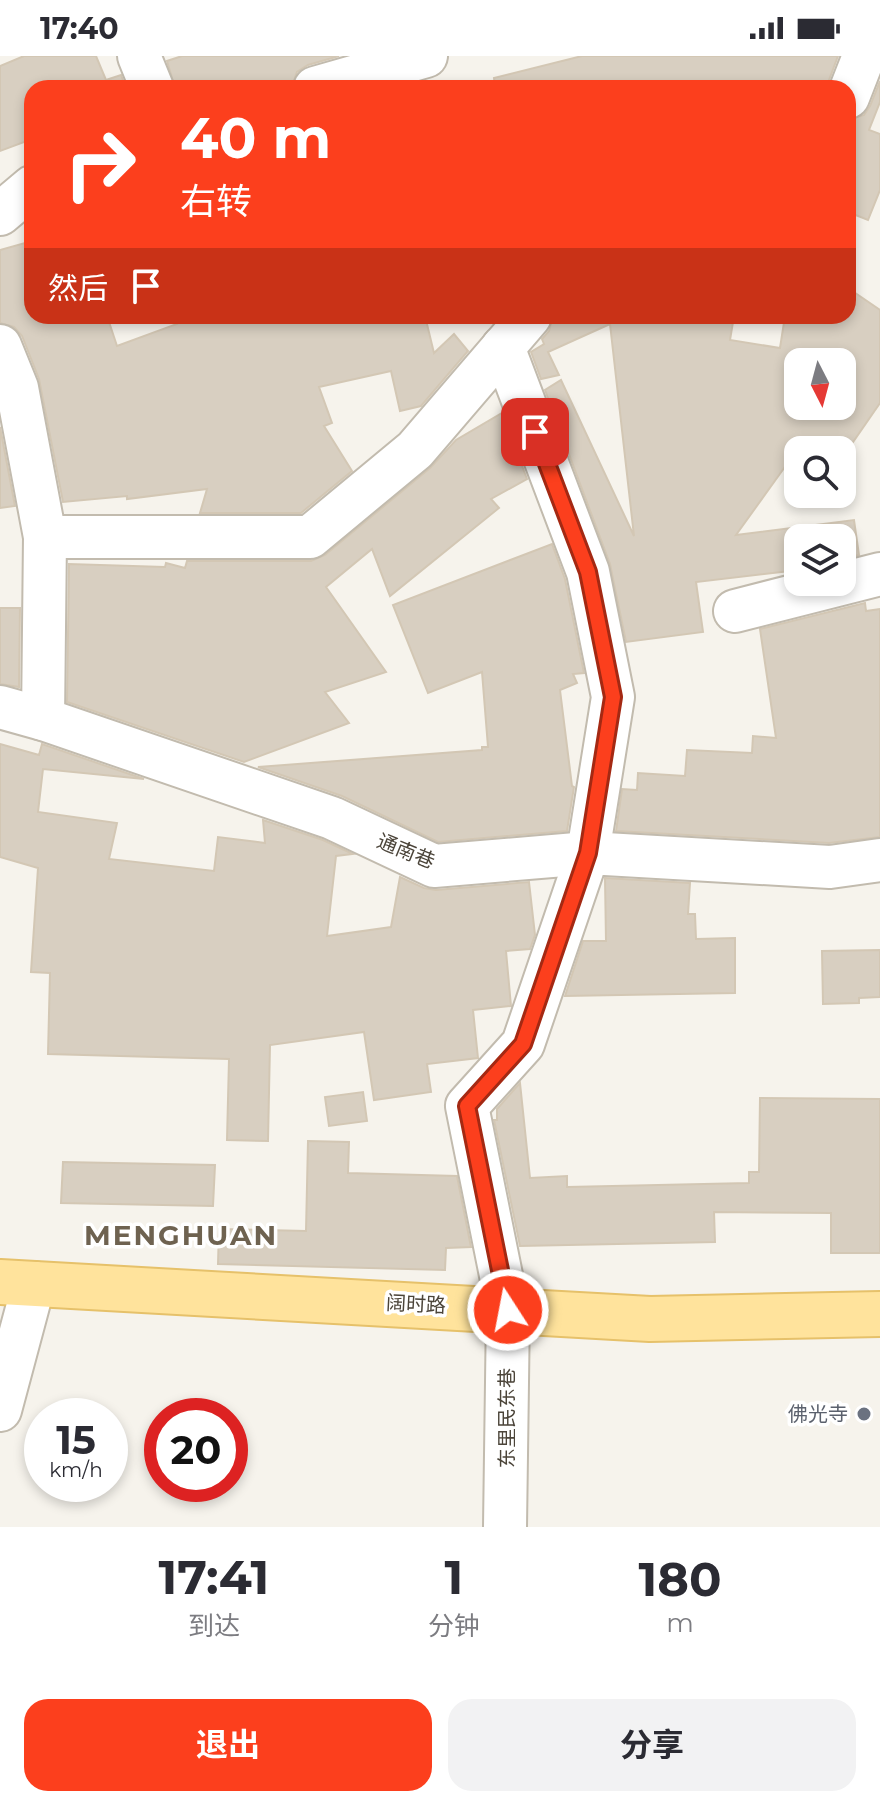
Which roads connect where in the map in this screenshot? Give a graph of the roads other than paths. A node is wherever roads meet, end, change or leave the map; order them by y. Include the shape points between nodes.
1 (139, 56) edge
2 (426, 56) edge
3 (864, 56) edge
4 (149, 80) edge
5 (343, 80) edge
6 (855, 80) edge
7 (24, 175) edge
8 (0, 177) edge
9 (24, 194) edge
10 (0, 214) edge
11 (523, 324) edge
12 (0, 346) edge
13 (503, 347) junction
14 (45, 537) junction
15 (880, 574) edge
16 (735, 611) dead end
17 (0, 707) edge
18 (43, 719) junction
19 (588, 853) junction
20 (880, 860) edge
21 (17, 1282) edge
22 (508, 1310) junction
23 (880, 1314) edge
24 (0, 1410) edge
25 (505, 1527) edge

1 - 4 street
2 - 5 street
3 - 6 street
7 - 8 street
9 - 10 street
11 - 13 street
12 - 14 street via 17,388
13 - 14 street via 415,450 310,537
13 - 19 street via 588,572 613,697
14 - 18 street
15 - 16 street
17 - 18 street, 通南巷
18 - 19 street, 通南巷 via 332,818 434,866
19 - 20 street, 通南巷 via 830,867
19 - 22 street, 东里民东巷 via 523,1044 467,1106
21 - 22 main road, 阔时路
21 - 24 street
22 - 23 main road, 阔时路 via 650,1319
22 - 25 street, 东里民东巷

